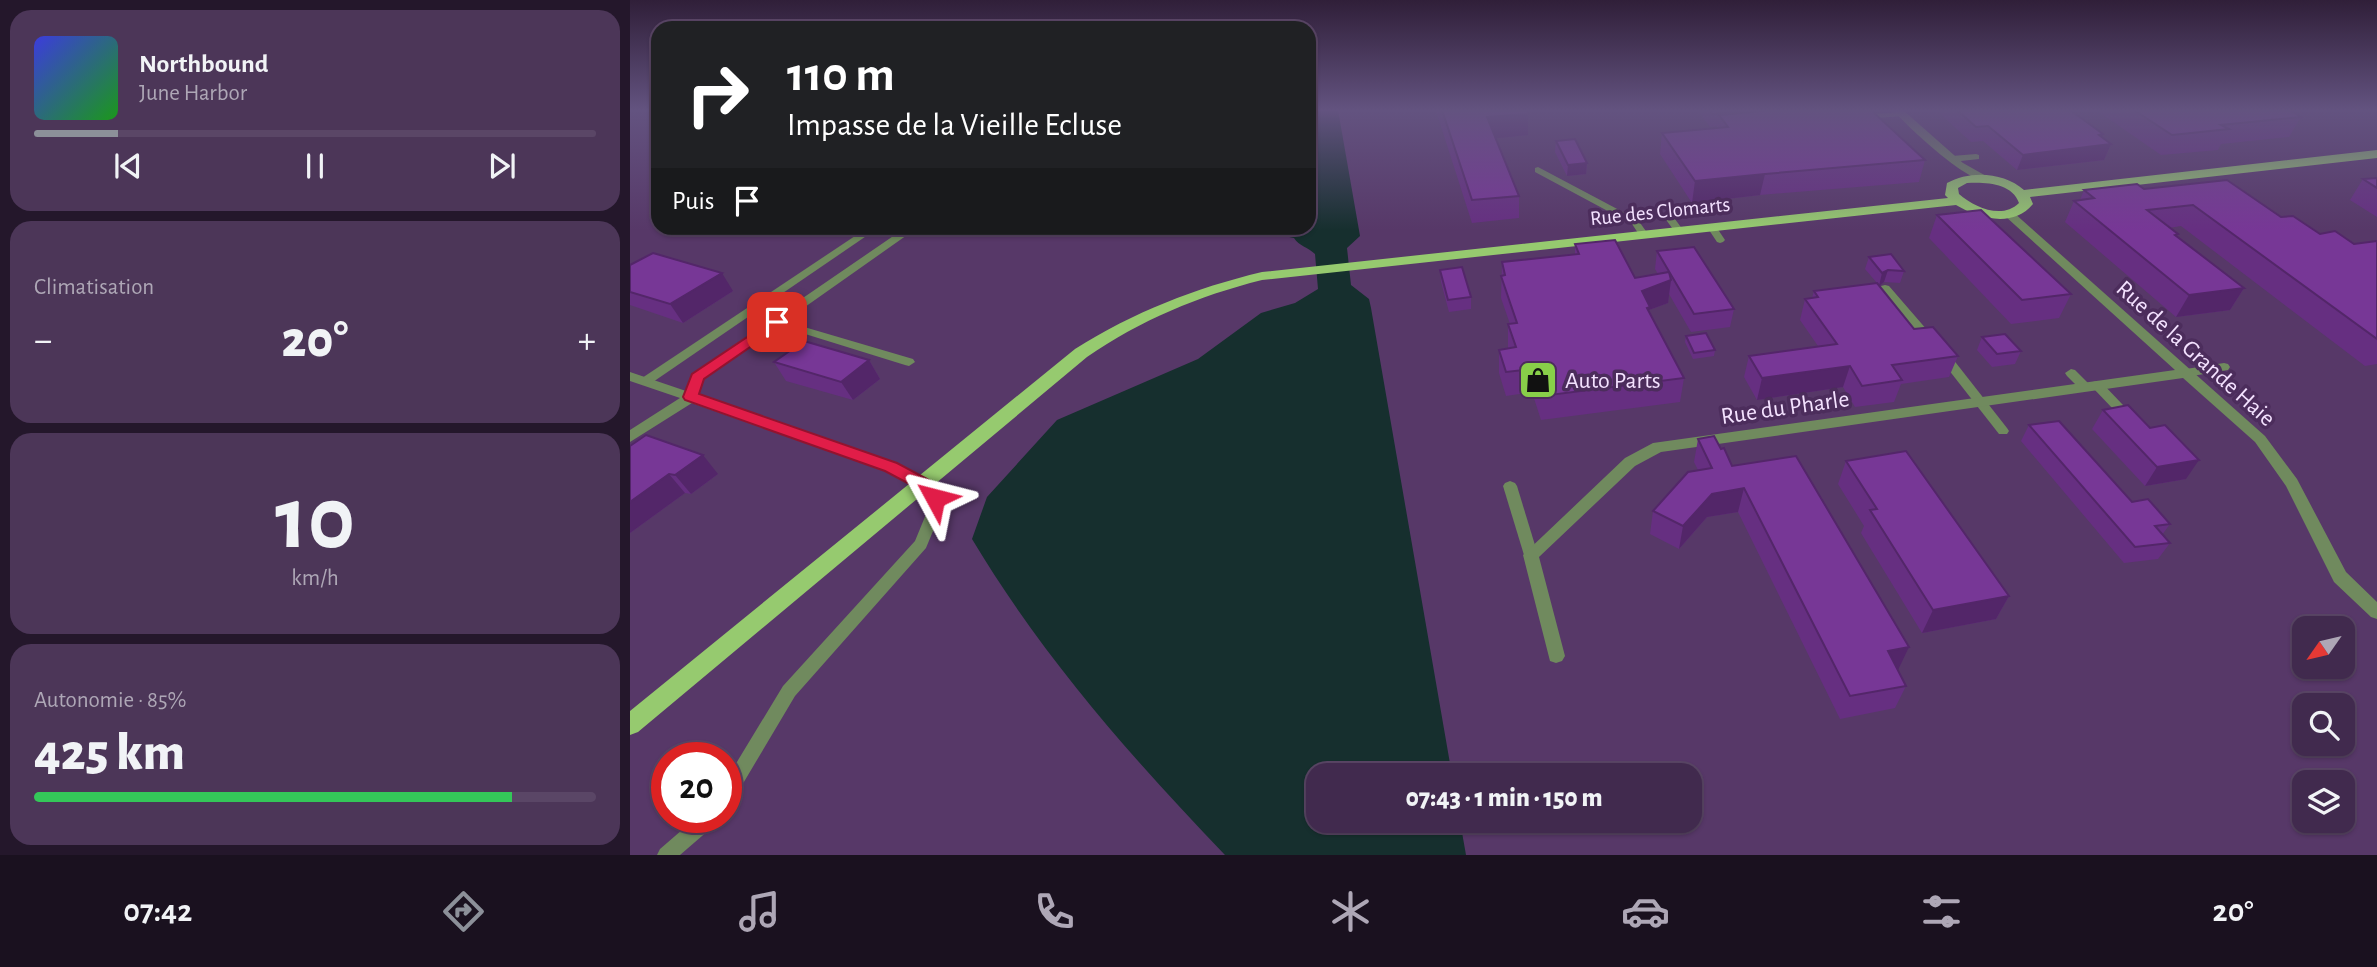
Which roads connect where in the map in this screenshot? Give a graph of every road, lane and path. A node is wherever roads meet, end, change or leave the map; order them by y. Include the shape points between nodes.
1 (1941, 150) edge
2 (2377, 154) edge
3 (1976, 157) dead end
4 (1955, 162) junction
5 (1538, 170) dead end
6 (1964, 179) junction
7 (1984, 179) junction
8 (2022, 194) junction
9 (1957, 201) junction
10 (2009, 214) junction
11 (1669, 217) dead end
12 (1712, 227) junction
13 (1678, 230) junction
14 (1643, 234) junction
15 (863, 235) edge
16 (902, 235) edge
17 (1720, 240) dead end
18 (1885, 288) edge
19 (777, 322) junction
20 (909, 362) dead end
21 (2224, 367) dead end
22 (2071, 373) dead end
23 (2186, 373) junction
24 (630, 376) edge
25 (646, 381) junction
26 (2091, 386) junction
27 (691, 397) junction
28 (1980, 402) junction
29 (2119, 408) edge
30 (2003, 430) dead end
31 (630, 437) edge
32 (923, 484) junction
33 (1510, 486) dead end
34 (1531, 555) junction
35 (2377, 612) edge
36 (1556, 656) dead end
37 (630, 725) edge
38 (742, 769) edge
39 (692, 833) edge
40 (666, 855) edge

1 - 4 street
2 - 8 main road via 2114,188
3 - 4 lane
4 - 6 street via 1956,172
4 - 7 street
5 - 14 lane via 1635,222
6 - 7 main road
6 - 9 main road via 1951,190
7 - 8 main road
8 - 10 main road via 2023,208
9 - 10 main road via 1987,213
9 - 12 main road, Rue des Clomarts
10 - 23 street, Rue de la Grande Haie
11 - 13 lane
12 - 13 main road, Rue des Clomarts
12 - 17 lane
13 - 14 main road, Rue des Clomarts
14 - 32 main road, Rue des Clomarts via 1303,271 1224,285 1182,298 1131,322 1081,354
15 - 25 lane
16 - 19 street
18 - 28 lane
19 - 20 lane
19 - 27 street via 697,377
21 - 23 lane
22 - 26 lane
23 - 26 street, Rue du Pharle
23 - 35 street, Rue de la Grande Haie via 2260,439 2292,483 2340,577
24 - 25 street
25 - 27 street
26 - 28 street, Rue du Pharle
26 - 29 lane
27 - 31 street
27 - 32 street via 891,467
28 - 30 lane
28 - 34 street, Rue du Pharle via 1658,447 1630,462
32 - 37 main road, Rue des Clomarts
32 - 38 lane via 935,498 936,507 921,544 789,691
33 - 34 lane
34 - 36 street
39 - 40 lane

